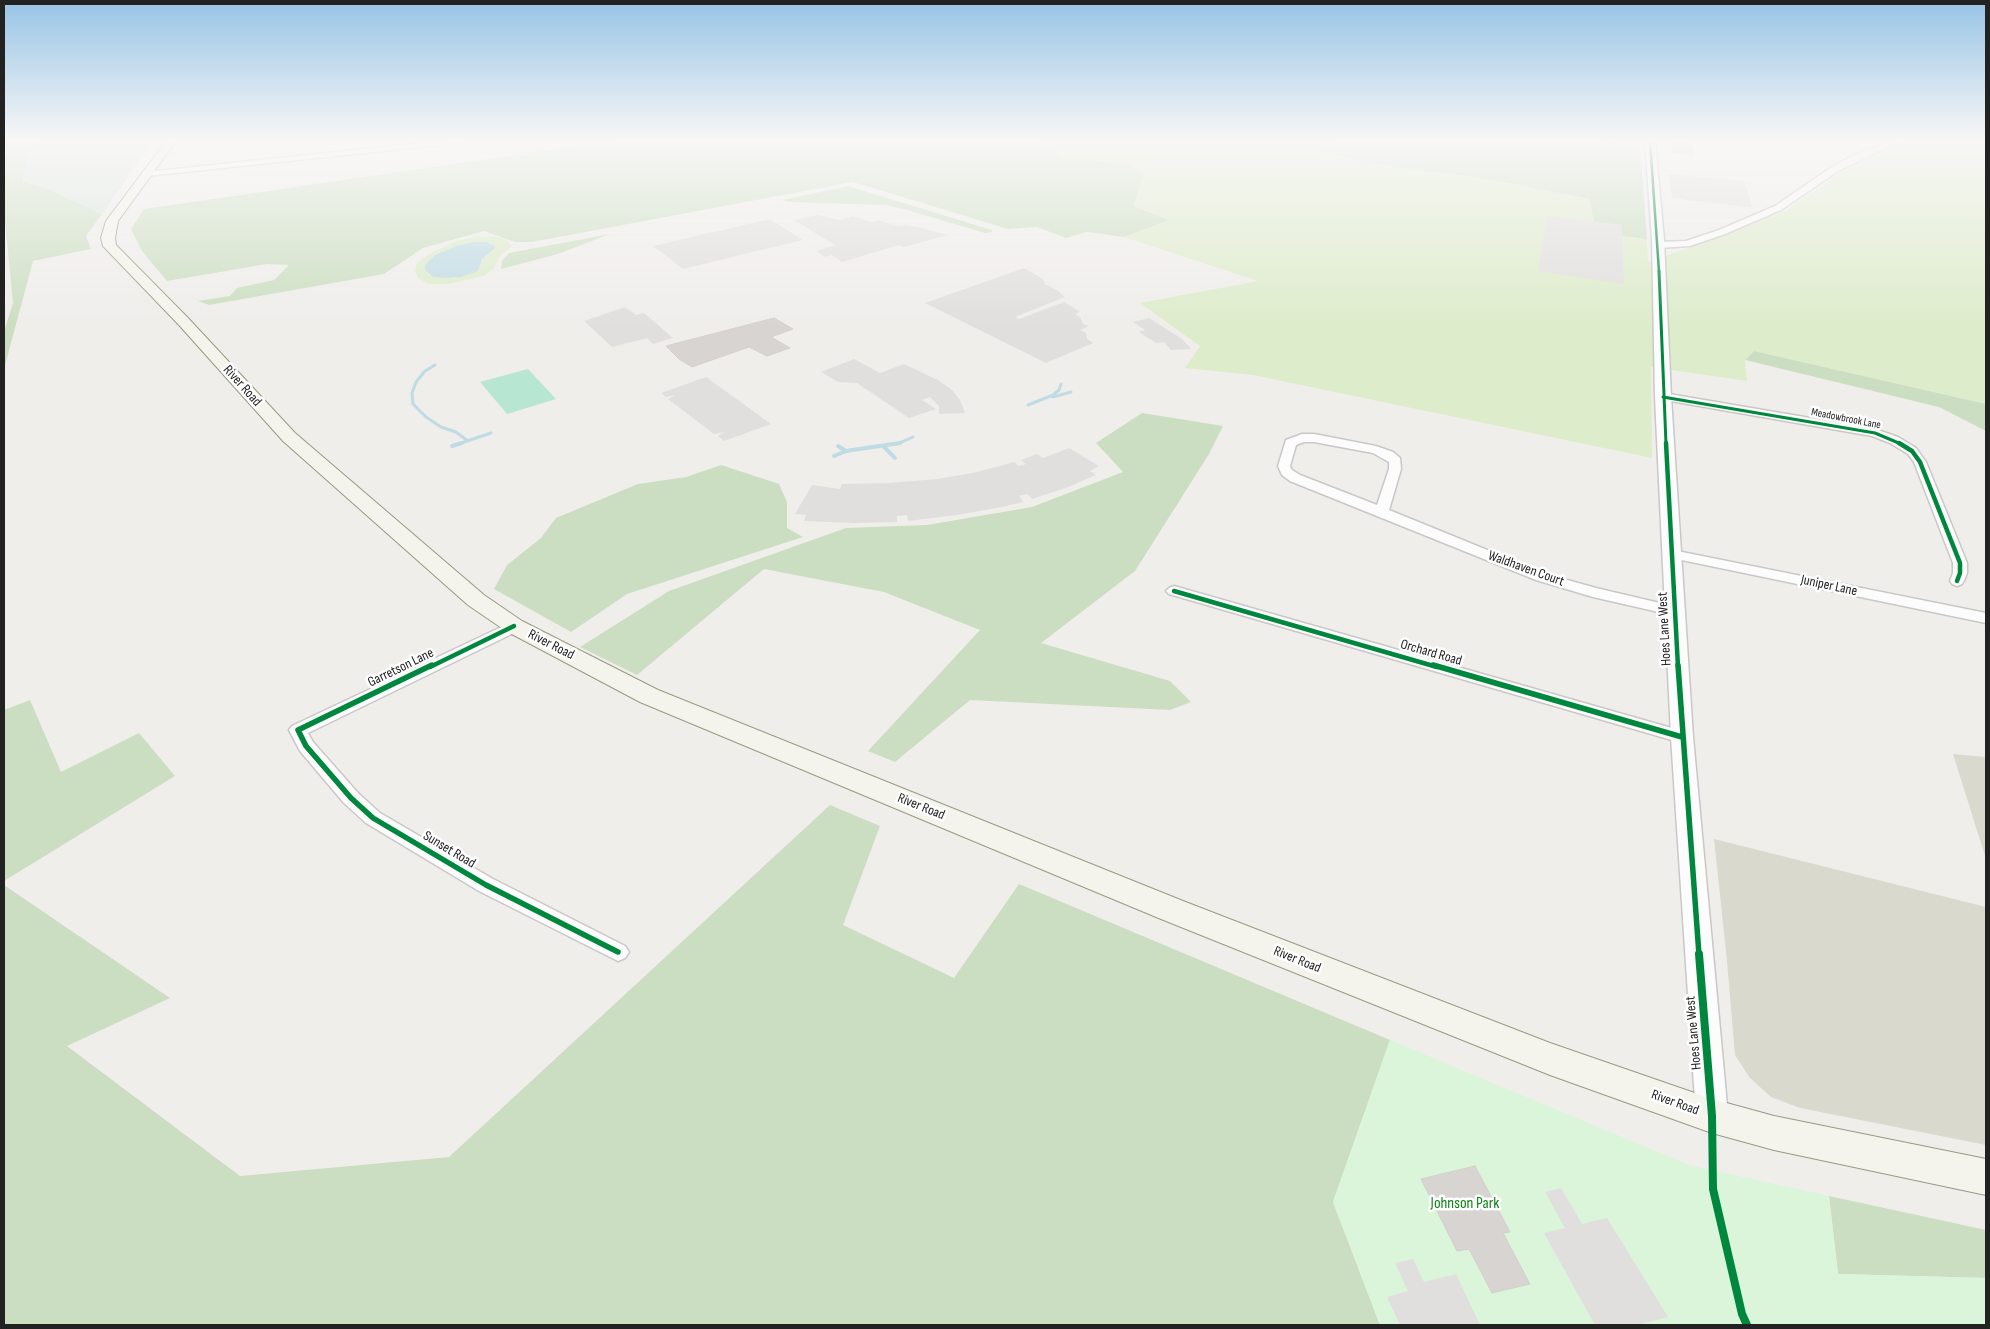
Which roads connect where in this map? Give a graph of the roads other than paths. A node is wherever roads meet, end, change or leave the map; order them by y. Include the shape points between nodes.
1 (126, 202) edge
2 (1655, 202) edge
3 (1787, 202) edge
4 (1658, 241) junction
5 (1663, 397) junction
6 (1382, 512) junction
7 (1672, 554) junction
8 (1958, 582) dead end
9 (1174, 591) dead end
10 (1676, 611) junction
11 (1986, 618) edge
12 (514, 626) junction
13 (298, 730) joint
14 (1682, 737) junction
15 (618, 952) dead end
16 (1712, 1116) junction
17 (1986, 1176) edge

1 - 12 main road, River Road via 112,221 108,238 110,246 289,437 476,600
2 - 4 street, Hoes Lane West
3 - 4 street via 1688,244
4 - 5 street, Hoes Lane West
5 - 7 street, Hoes Lane West
5 - 8 street, Meadowbrook Lane via 1875,433 1912,451 1920,462 1960,563
6 - 6 street, Waldhaven Court via 1395,469 1395,462 1388,455 1314,438 1302,438 1290,444 1284,466 1295,478
6 - 10 street, Waldhaven Court via 1541,577
7 - 10 street, Hoes Lane West
7 - 11 street, Juniper Lane
9 - 14 street, Orchard Road
10 - 14 street, Hoes Lane West
12 - 13 street, Garretson Lane
12 - 16 main road, River Road via 649,696 694,715 1469,1028
13 - 15 street, Sunset Road via 306,746 373,818 486,885
14 - 16 street, Hoes Lane West
16 - 17 main road, River Road via 1774,1133

